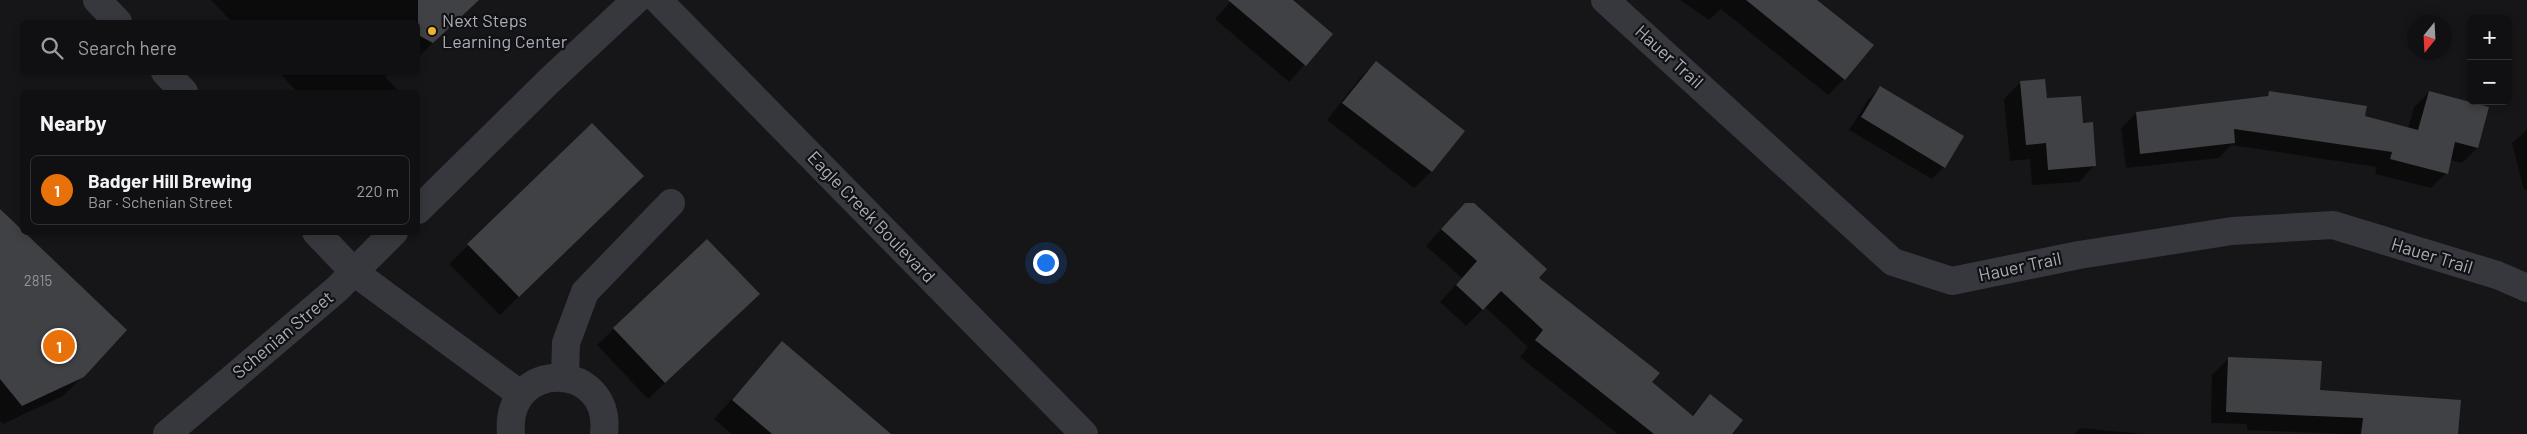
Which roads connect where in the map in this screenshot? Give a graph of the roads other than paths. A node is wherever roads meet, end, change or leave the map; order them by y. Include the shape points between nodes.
1 (97, 0) edge
2 (636, 0) edge
3 (658, 0) edge
4 (1605, 0) edge
5 (116, 20) edge
6 (168, 75) edge
7 (182, 90) edge
8 (671, 203) dead end
9 (420, 208) edge
10 (319, 235) edge
11 (391, 235) edge
12 (354, 272) junction
13 (2527, 288) edge
14 (564, 377) junction
15 (520, 394) junction
16 (167, 434) edge
17 (511, 434) edge
18 (604, 434) edge
19 (1084, 434) edge

1 - 5 street
2 - 9 street
3 - 19 street, Eagle Creek Boulevard
4 - 13 street, Hauer Trail via 1893,262 1952,281 2079,255 2232,231 2333,225
6 - 7 street
8 - 14 street via 586,292 566,343
10 - 12 street
11 - 12 street, Schenian Street
12 - 15 street
12 - 16 street, Schenian Street
14 - 15 street via 548,378
14 - 18 street via 580,382 593,393 602,406 606,422
15 - 17 street via 513,407

